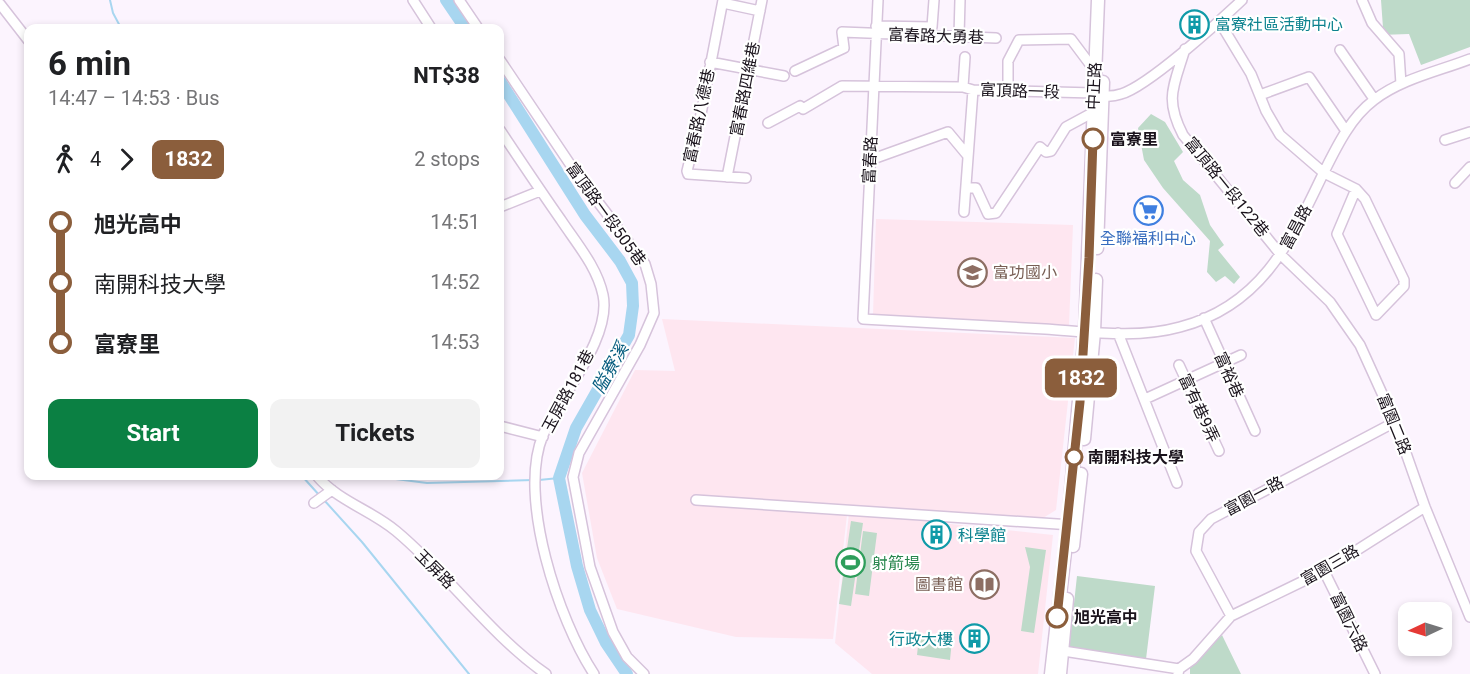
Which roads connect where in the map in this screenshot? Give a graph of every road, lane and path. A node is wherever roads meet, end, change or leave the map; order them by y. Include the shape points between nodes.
1 (413, 0) edge
2 (459, 0) edge
3 (762, 0) edge
4 (878, 0) edge
5 (934, 0) edge
6 (960, 0) edge
7 (1098, 0) edge
8 (1106, 0) edge
9 (1242, 0) edge
10 (1362, 0) edge
11 (723, 1) edge
12 (0, 4) edge
13 (760, 11) junction
14 (1219, 21) junction
15 (428, 24) edge
16 (475, 24) edge
17 (876, 30) junction
18 (24, 35) edge
19 (959, 36) junction
20 (996, 38) dead end
21 (1185, 49) junction
22 (1340, 50) dead end
23 (965, 57) dead end
24 (1470, 59) edge
25 (710, 62) junction
26 (504, 66) edge
27 (748, 69) junction
28 (795, 71) dead end
29 (1095, 71) junction
30 (784, 76) dead end
31 (1401, 84) junction
32 (873, 85) junction
33 (968, 88) junction
34 (1008, 91) junction
35 (1098, 95) junction
36 (1260, 95) junction
37 (1374, 99) junction
38 (1092, 113) junction
39 (768, 123) dead end
40 (1346, 131) junction
41 (1470, 132) edge
42 (504, 136) edge
43 (1445, 140) dead end
44 (508, 142) junction
45 (504, 146) edge
46 (968, 156) junction
47 (870, 160) junction
48 (1470, 166) edge
49 (1324, 173) junction
50 (727, 177) junction
51 (746, 178) dead end
52 (1455, 183) dead end
53 (966, 188) junction
54 (1356, 189) junction
55 (540, 191) junction
56 (504, 205) edge
57 (964, 212) dead end
58 (1281, 255) junction
59 (1204, 318) junction
60 (863, 319) joint
61 (1089, 332) junction
62 (1118, 333) junction
63 (1241, 355) dead end
64 (1224, 363) junction
65 (1179, 365) dead end
66 (1186, 380) junction
67 (1145, 399) junction
68 (1395, 422) junction
69 (504, 427) edge
70 (1255, 431) dead end
71 (543, 436) junction
72 (1219, 451) dead end
73 (322, 480) edge
74 (1177, 483) dead end
75 (333, 490) junction
76 (696, 500) dead end
77 (317, 501) dead end
78 (1425, 507) junction
79 (1073, 525) junction
80 (1324, 571) junction
81 (1231, 616) junction
82 (1470, 617) edge
83 (1058, 650) junction
84 (1179, 672) edge
85 (546, 674) edge
86 (594, 674) edge
87 (644, 674) edge
88 (1051, 674) edge
89 (1060, 674) edge
90 (1375, 674) edge

1 - 15 street
2 - 16 street
3 - 13 street, 富春路四維巷
4 - 17 street, 富春路
5 - 17 street via 932,27
6 - 19 street
7 - 29 main road, 中正路
8 - 35 main road, 中正路
9 - 14 street, 富頂路一段
10 - 31 street via 1372,23 1399,54
11 - 13 street
11 - 25 street, 富春路八德巷
12 - 18 street
13 - 27 street, 富春路四維巷
14 - 21 street, 富頂路一段
14 - 36 street
17 - 19 street, 富春路大勇巷
17 - 28 street via 842,32 844,48
17 - 32 street, 富春路
19 - 20 street, 富春路大勇巷
21 - 35 street, 富頂路一段 via 1123,94
21 - 58 street, 富頂路一段122巷 via 1171,99 1173,115 1183,135
22 - 37 street
23 - 33 street
24 - 31 street, 富昌路
25 - 27 street
25 - 50 street, 富春路八德巷 via 687,171
26 - 87 street, 富頂路一段505巷 via 576,173 645,264 651,284 654,313 579,453 573,477 590,567 609,621 627,657
27 - 30 street
27 - 50 street, 富春路四維巷
29 - 34 street via 1071,39 1019,40 1008,61
29 - 35 main road, 中正路
31 - 37 street, 富昌路
32 - 33 street, 富頂路一段
32 - 39 street, 富頂路一段 via 842,86 803,109 800,106
32 - 47 street, 富春路
33 - 34 street, 富頂路一段
33 - 46 street
34 - 35 street, 富頂路一段
35 - 38 main road, 中正路
35 - 61 main road, 中正路
36 - 40 street via 1309,77
36 - 49 street via 1280,135
37 - 40 street, 富昌路
38 - 53 street via 1065,127 1051,151 1040,147 996,213 988,214 976,188
38 - 61 main road, 中正路
40 - 49 street, 富昌路
41 - 43 street
42 - 44 street, 玉屏路181巷
44 - 45 street
44 - 55 street, 玉屏路181巷
46 - 47 street via 948,132
46 - 53 street
47 - 60 street, 富春路
48 - 52 street
49 - 54 street
49 - 58 street, 富昌路
50 - 51 street, 富春路八德巷
53 - 57 street
54 - 54 street via 1337,234 1376,315 1404,286 1404,280 1365,199
55 - 56 street
55 - 71 street, 玉屏路181巷 via 597,276 604,307 602,325
58 - 59 street, 富昌路 via 1241,299
58 - 68 street, 富園二路 via 1302,272 1347,323
59 - 62 street, 富昌路 via 1154,333
59 - 64 street, 富裕巷
60 - 61 street, 富昌路
61 - 62 street, 富昌路
61 - 79 main road, 中正路
62 - 67 street
63 - 64 street
64 - 66 street
64 - 70 street, 富裕巷
65 - 66 street, 富有巷9弄
66 - 67 street
66 - 72 street, 富有巷9弄
67 - 74 street
68 - 78 street, 富園二路
68 - 81 street, 富園一路 via 1211,519 1199,532 1196,551
69 - 71 street
71 - 86 street, 玉屏路181巷 via 536,472 540,533 561,606 577,646
73 - 75 street, 玉屏路
75 - 77 street
75 - 85 street, 玉屏路 via 395,530 505,640
76 - 79 street
78 - 80 street, 富園三路
78 - 82 street, 富園二路
79 - 83 main road, 中正路
80 - 81 street, 富園三路
80 - 90 street, 富園六路
81 - 84 street
83 - 84 street
83 - 88 main road, 中正路
83 - 89 main road, 中正路

